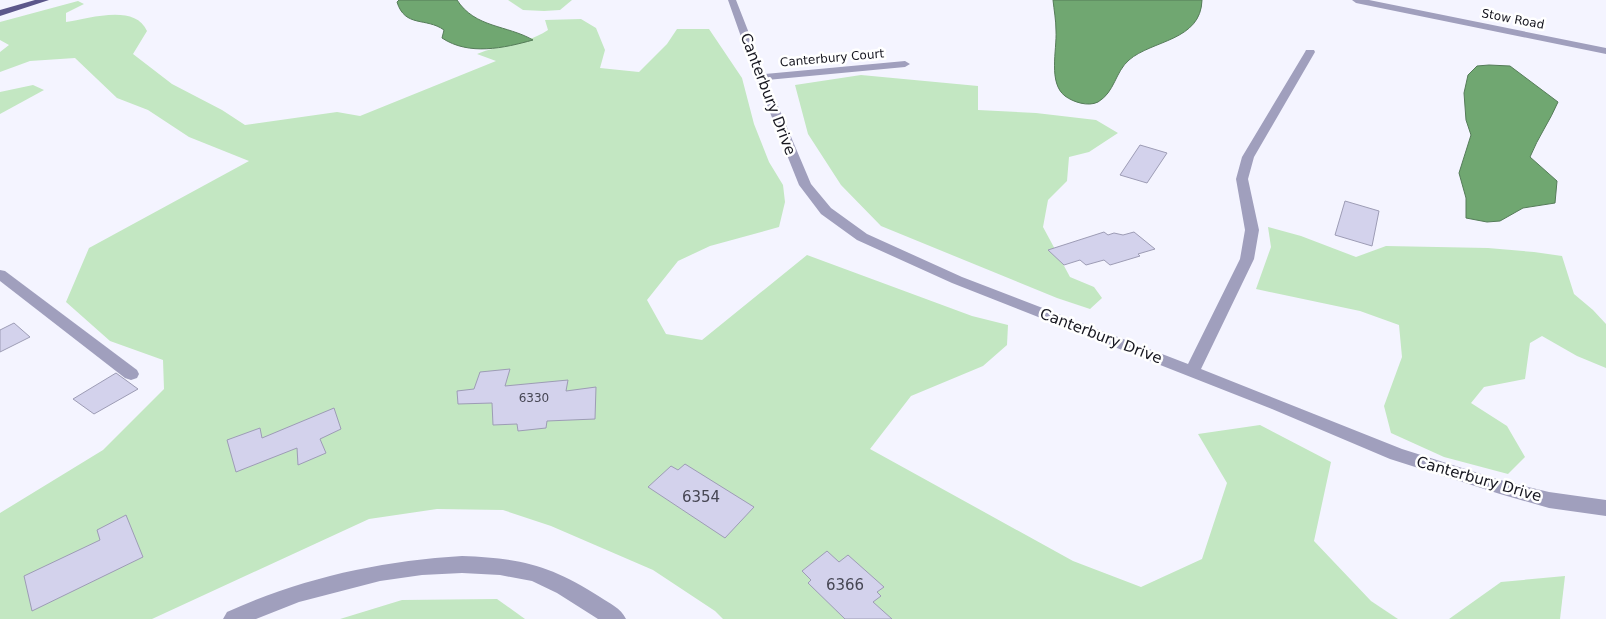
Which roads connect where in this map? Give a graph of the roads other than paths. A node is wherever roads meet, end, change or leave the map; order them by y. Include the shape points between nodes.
1 (45, 0) edge
2 (732, 0) edge
3 (1356, 0) edge
4 (0, 13) edge
5 (1606, 50) edge
6 (1310, 52) dead end
7 (905, 64) dead end
8 (761, 77) junction
9 (0, 274) edge
10 (1192, 371) junction
11 (131, 374) dead end
12 (1606, 508) edge
13 (234, 619) edge
14 (614, 619) edge

1 - 4 main road
2 - 8 street, Canterbury Drive
3 - 5 street, Stow Road
6 - 10 street via 1243,170 1242,190 1252,230 1249,252
7 - 8 street, Canterbury Court
8 - 10 street, Canterbury Drive via 805,185 839,221 881,247 957,280
9 - 11 street
10 - 12 street, Canterbury Drive via 1396,454 1454,474 1549,500
13 - 14 street via 284,597 357,577 447,565 487,565 533,572 574,591

